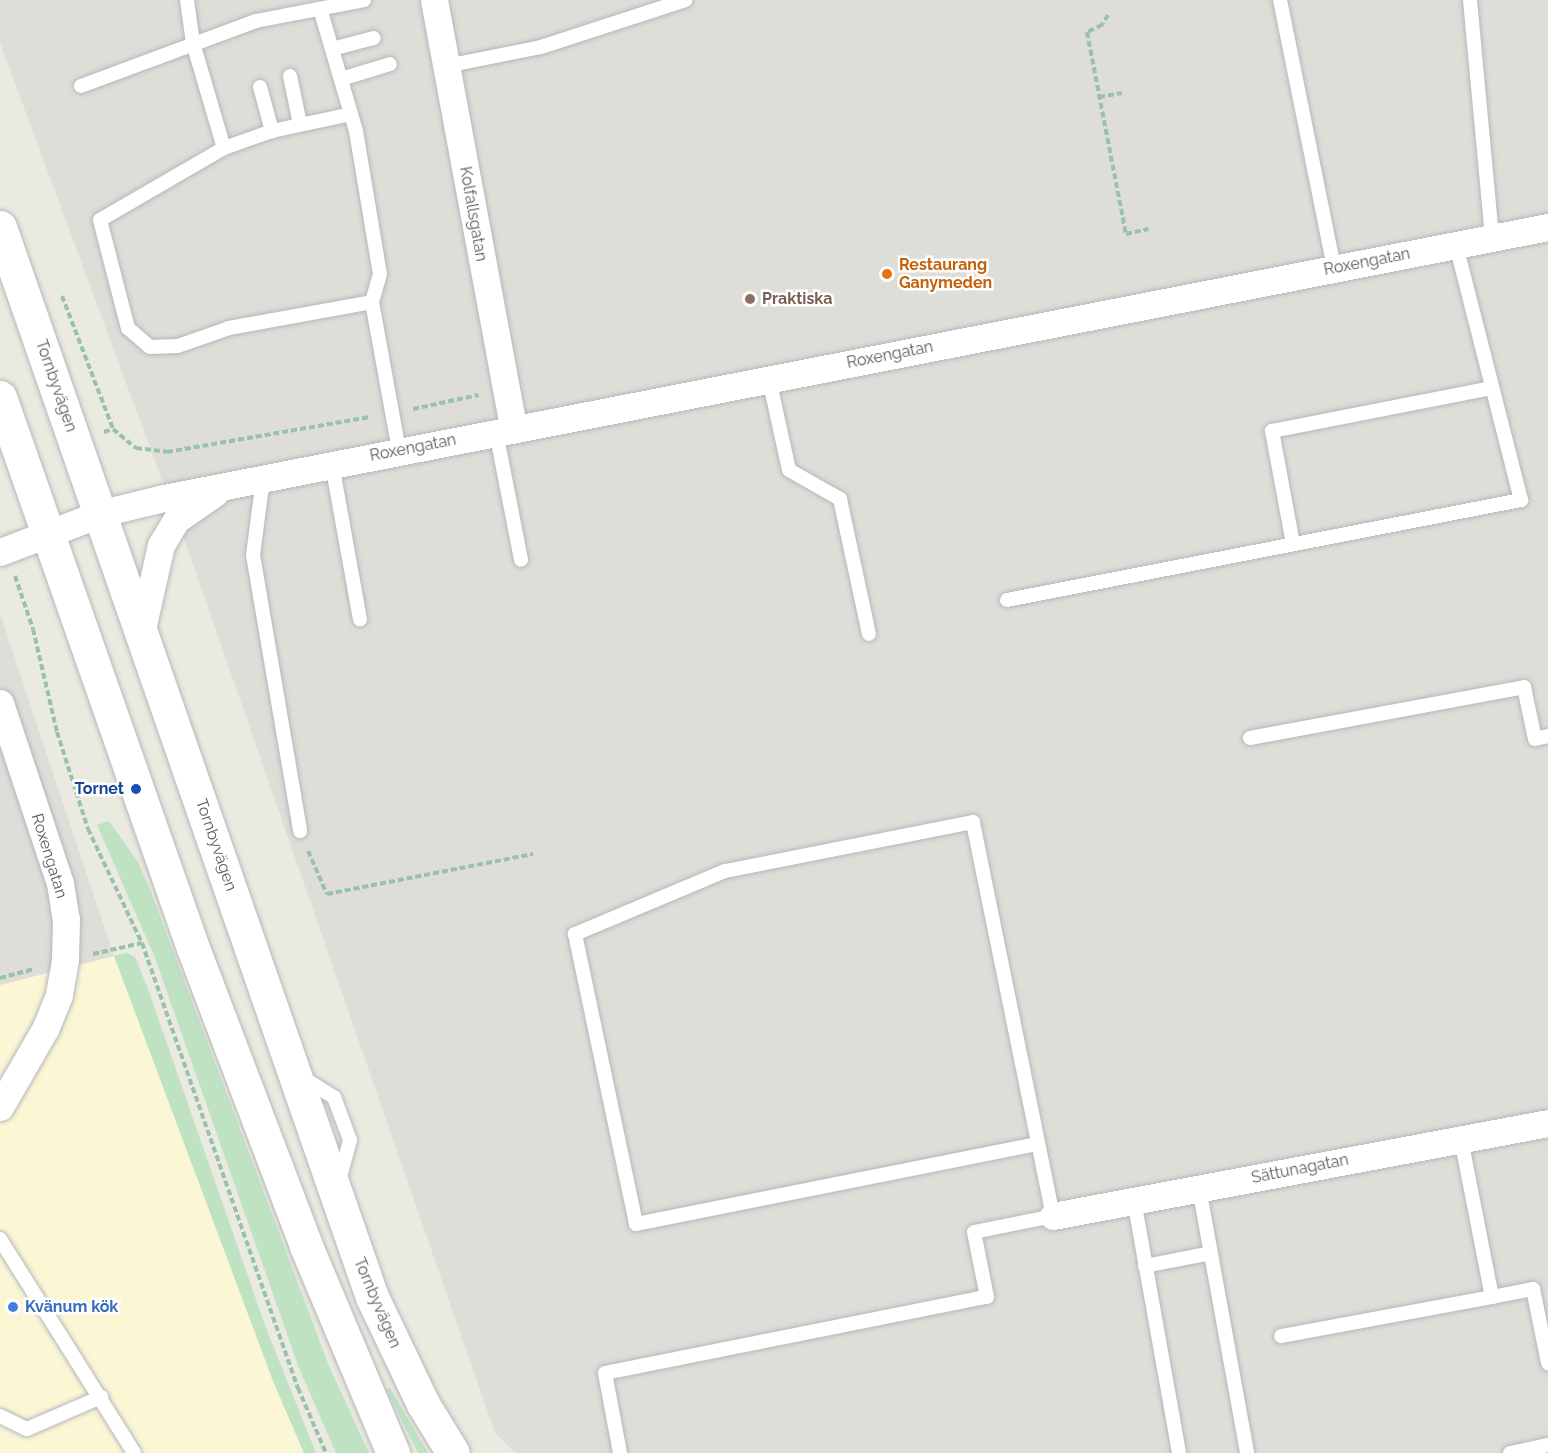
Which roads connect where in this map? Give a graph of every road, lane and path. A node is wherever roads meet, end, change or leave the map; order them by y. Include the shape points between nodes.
1 (187, 0) edge
2 (364, 0) edge
3 (434, 0) edge
4 (686, 0) edge
5 (1280, 0) edge
6 (1470, 0) edge
7 (321, 12) junction
8 (1108, 15) dead end
9 (374, 38) dead end
10 (193, 43) junction
11 (332, 49) junction
12 (390, 64) dead end
13 (446, 66) junction
14 (290, 76) dead end
15 (341, 79) junction
16 (81, 86) dead end
17 (260, 87) dead end
18 (1122, 93) dead end
19 (1099, 97) junction
20 (351, 114) junction
21 (300, 124) junction
22 (272, 131) junction
23 (224, 148) junction
24 (0, 227) edge
25 (1548, 227) edge
26 (1148, 229) dead end
27 (1492, 238) junction
28 (1456, 245) junction
29 (1334, 269) junction
30 (62, 296) dead end
31 (372, 302) junction
32 (769, 379) junction
33 (1492, 388) junction
34 (506, 390) junction
35 (0, 397) edge
36 (392, 412) junction
37 (113, 429) junction
38 (504, 430) junction
39 (76, 442) junction
40 (399, 451) junction
41 (333, 464) junction
42 (263, 478) junction
43 (232, 484) junction
44 (102, 513) junction
45 (49, 534) junction
46 (1293, 544) junction
47 (3, 551) edge
48 (521, 560) dead end
49 (1007, 600) dead end
50 (360, 619) dead end
51 (142, 629) junction
52 (869, 634) dead end
53 (0, 703) edge
54 (1548, 736) edge
55 (1250, 738) dead end
56 (300, 831) joint
57 (533, 854) dead end
58 (142, 943) junction
59 (65, 960) junction
60 (0, 1107) edge
61 (1548, 1123) edge
62 (1461, 1139) junction
63 (1038, 1144) junction
64 (1199, 1188) junction
65 (1134, 1200) junction
66 (1053, 1216) junction
67 (0, 1239) edge
68 (1211, 1252) junction
69 (1145, 1266) junction
70 (1492, 1297) junction
71 (1281, 1336) dead end
72 (1548, 1363) edge
73 (101, 1396) junction
74 (0, 1416) edge
75 (387, 1439) edge
76 (1548, 1445) edge
77 (134, 1453) edge
78 (326, 1453) edge
79 (399, 1453) edge
80 (453, 1453) edge
81 (620, 1453) edge
82 (1179, 1453) edge
83 (1247, 1453) edge
84 (1510, 1453) edge

1 - 10 lane
2 - 7 lane
3 - 13 street, Kolfallsgatan
4 - 13 lane via 541,47
5 - 29 lane
6 - 27 lane
7 - 10 lane via 256,21
7 - 11 lane
8 - 19 path via 1102,24 1087,32
9 - 11 lane
10 - 16 lane
10 - 23 lane
11 - 15 lane
12 - 15 lane
13 - 34 street, Kolfallsgatan
14 - 21 lane
15 - 20 lane
17 - 22 lane
18 - 19 path
19 - 26 path via 1125,234
20 - 21 lane
20 - 31 lane via 380,274
21 - 22 lane
22 - 23 lane
23 - 31 lane via 100,219 128,328 150,347 178,346 229,327
24 - 39 main road, Tornbyvägen
25 - 27 street, Roxengatan
27 - 28 street, Roxengatan
28 - 29 street, Roxengatan
28 - 33 lane
29 - 32 street, Roxengatan
30 - 37 path
31 - 36 lane
32 - 38 street, Roxengatan
32 - 52 lane via 789,470 840,499
33 - 46 lane via 1272,431
33 - 46 lane via 1521,500
34 - 36 path
34 - 38 street, Kolfallsgatan
35 - 45 main road
36 - 37 path via 167,452 136,448
36 - 40 lane
37 - 39 path
38 - 40 street, Roxengatan
38 - 48 lane
39 - 44 main road, Tornbyvägen
40 - 41 street, Roxengatan
41 - 42 street, Roxengatan
41 - 50 lane
42 - 43 street, Roxengatan
42 - 56 lane via 252,555
43 - 44 street, Roxengatan
43 - 51 street, Roxengatan via 201,500 176,520 153,568
44 - 45 street, Roxengatan
44 - 51 main road, Tornbyvägen
45 - 47 street, Roxengatan
45 - 75 main road via 193,948 306,1246
46 - 49 lane
47 - 58 path via 33,628 57,732 87,829
51 - 80 main road, Tornbyvägen via 372,1297 423,1404
53 - 59 street, Roxengatan via 60,883 66,919
54 - 55 lane via 1535,739 1524,687
56 - 57 path via 327,894
58 - 59 path
58 - 78 path via 298,1388
59 - 60 street, Roxengatan via 59,995 45,1029
61 - 62 street, Sättunagatan
62 - 64 street, Sättunagatan
62 - 70 lane
63 - 63 lane via 973,822 725,871 576,934 636,1224
63 - 66 lane
64 - 65 street, Sättunagatan
64 - 68 lane
65 - 66 street, Sättunagatan
65 - 69 lane
66 - 81 lane via 974,1232 987,1297 605,1373
67 - 73 lane
68 - 69 lane
68 - 83 lane
69 - 82 lane
70 - 71 lane
70 - 72 lane via 1533,1289
73 - 74 lane via 27,1429
73 - 77 lane
75 - 79 main road
76 - 84 lane

